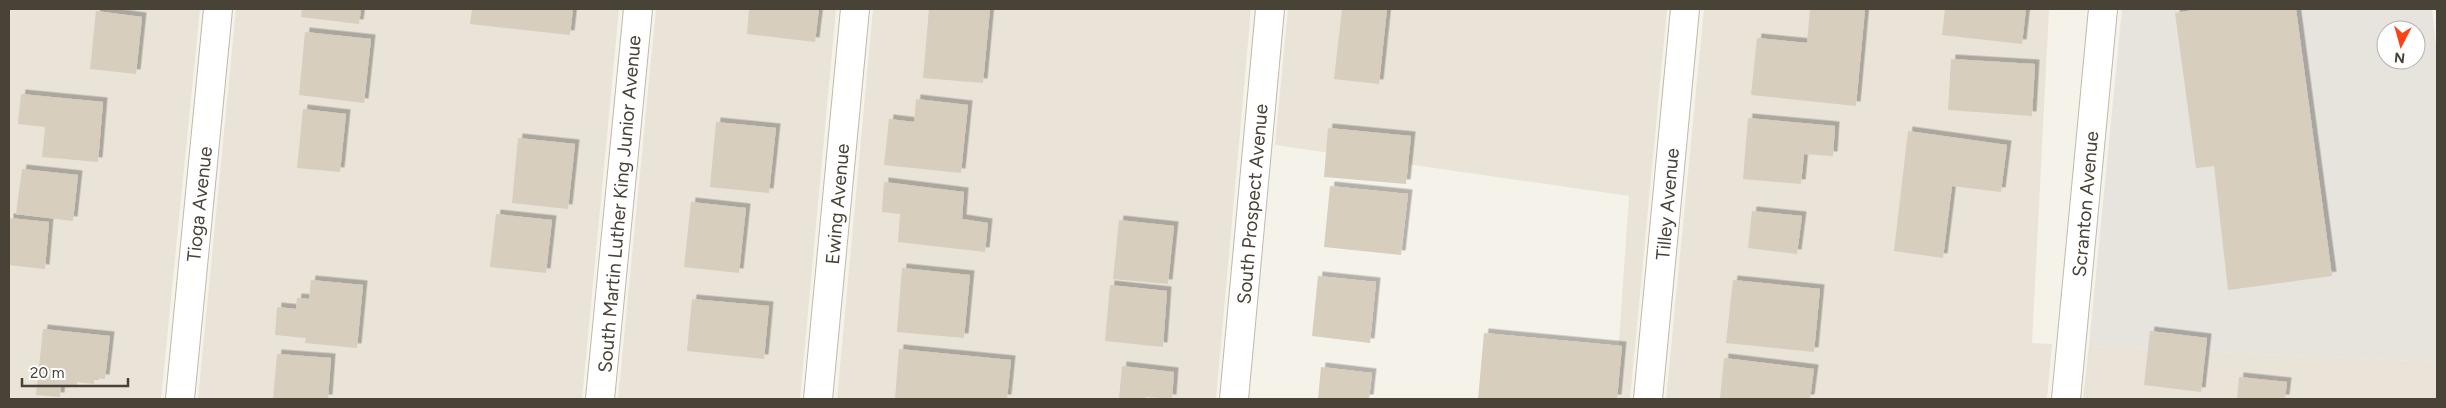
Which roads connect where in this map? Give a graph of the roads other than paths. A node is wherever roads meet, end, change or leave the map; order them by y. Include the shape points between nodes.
1 (218, 9) edge
2 (638, 9) edge
3 (855, 9) edge
4 (1270, 9) edge
5 (1686, 9) edge
6 (2104, 9) edge
7 (180, 399) edge
8 (600, 399) edge
9 (818, 399) edge
10 (1234, 399) edge
11 (1648, 399) edge
12 (2066, 399) edge

1 - 7 street, Tioga Avenue
2 - 8 street, South Martin Luther King Junior Avenue
3 - 9 street, Ewing Avenue
4 - 10 street, South Prospect Avenue
5 - 11 street, Tilley Avenue
6 - 12 street, Scranton Avenue

